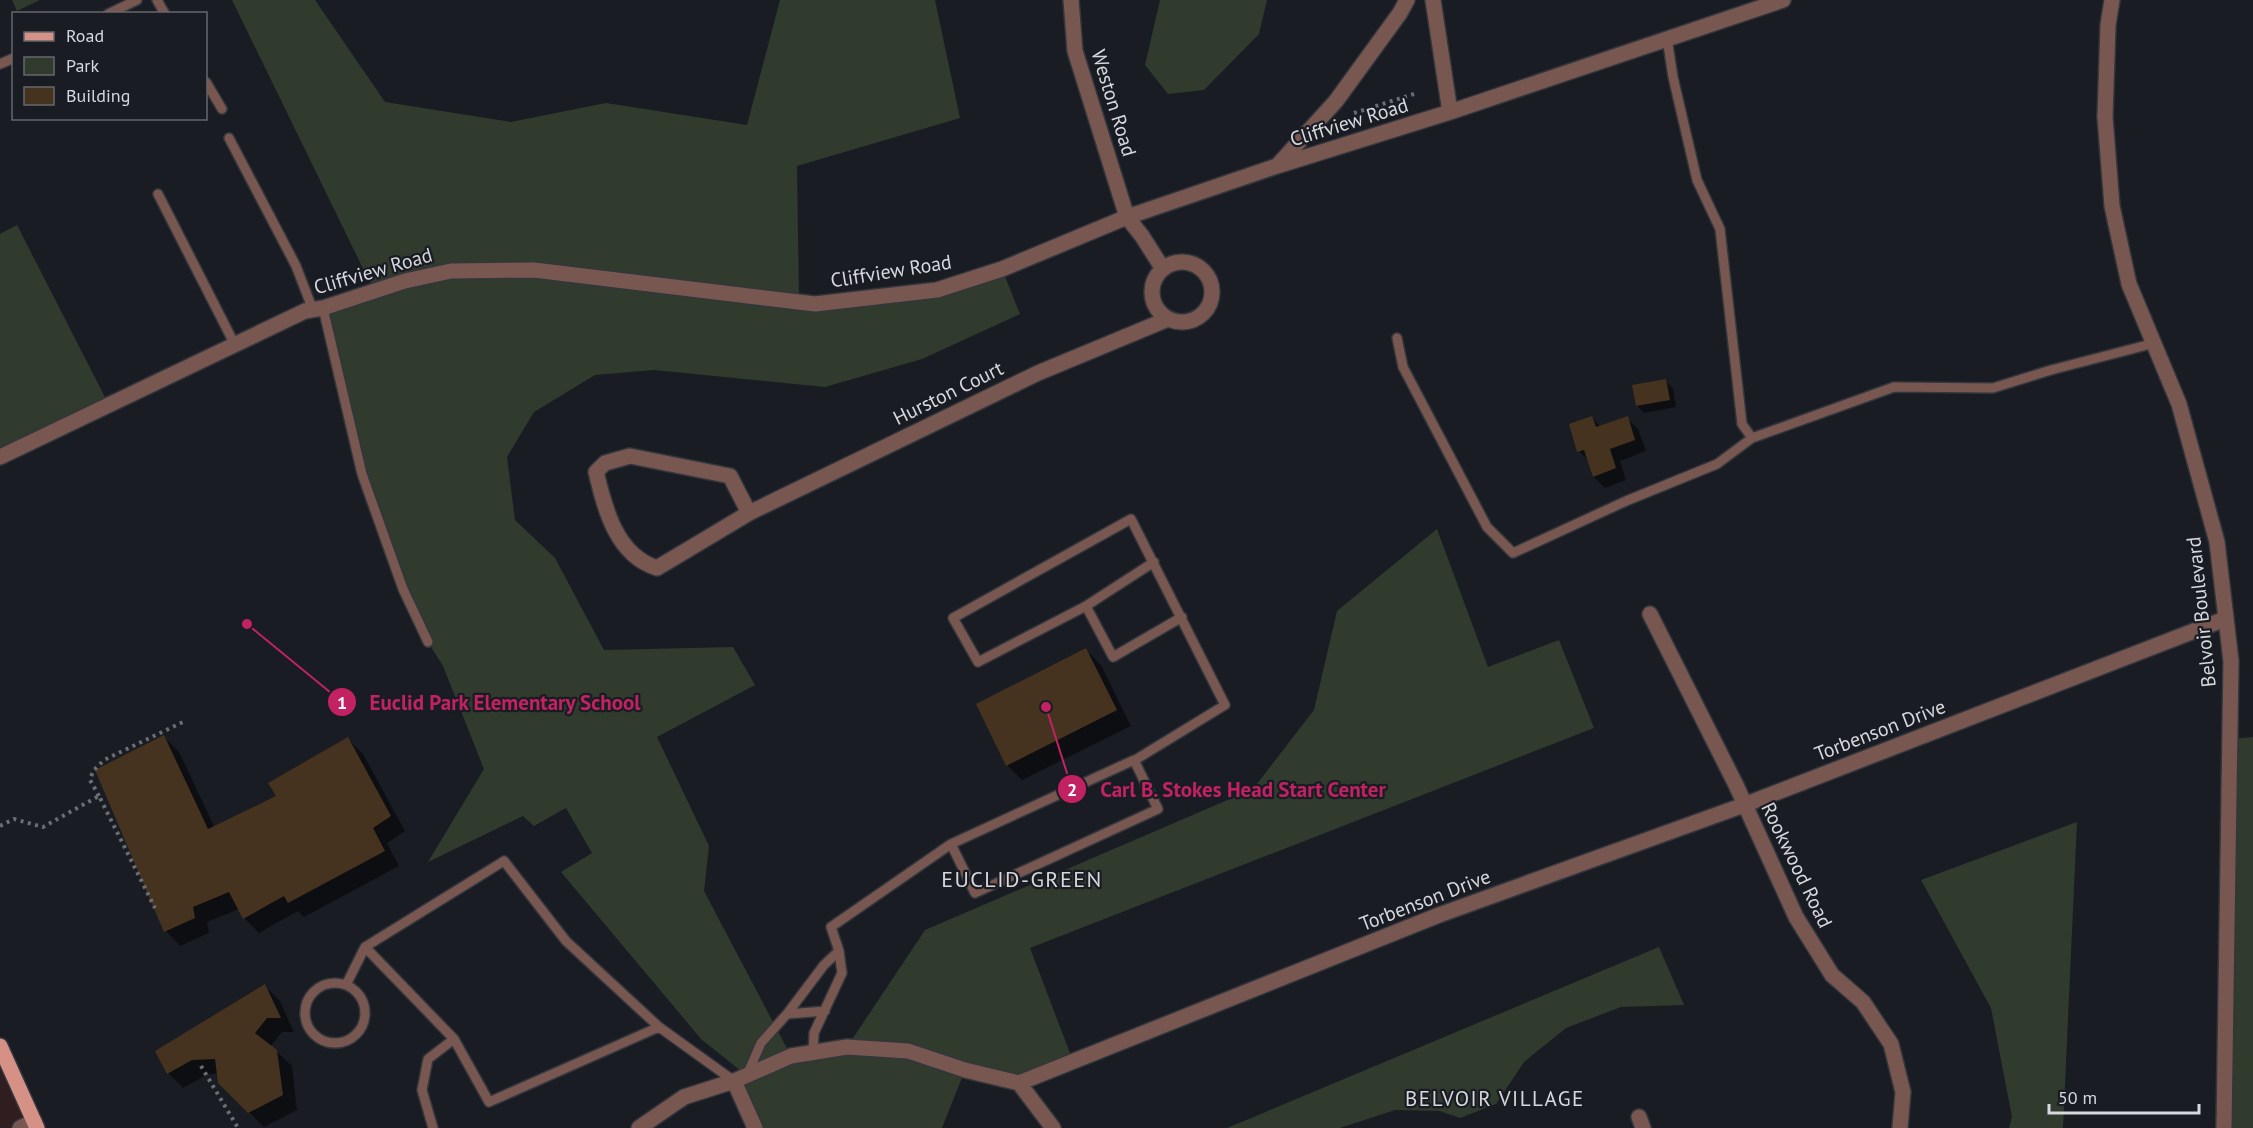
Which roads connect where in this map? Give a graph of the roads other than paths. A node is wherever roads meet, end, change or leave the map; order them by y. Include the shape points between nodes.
1 (137, 0) edge
2 (1071, 0) edge
3 (1407, 0) edge
4 (1433, 0) edge
5 (1782, 0) edge
6 (2112, 0) edge
7 (112, 12) edge
8 (1667, 38) junction
9 (207, 84) edge
10 (222, 109) dead end
11 (1450, 112) junction
12 (229, 138) dead end
13 (1277, 166) junction
14 (158, 194) dead end
15 (1126, 217) junction
16 (1163, 269) junction
17 (318, 309) junction
18 (1168, 319) junction
19 (1397, 338) dead end
20 (2154, 343) junction
21 (234, 345) junction
22 (1752, 438) junction
23 (0, 457) edge
24 (748, 513) junction
25 (1154, 562) junction
26 (1086, 606) junction
27 (1650, 614) dead end
28 (1182, 616) junction
29 (2225, 619) junction
30 (428, 642) dead end
31 (1135, 760) junction
32 (1744, 805) junction
33 (951, 844) junction
34 (365, 947) junction
35 (839, 951) junction
36 (346, 985) junction
37 (825, 1011) junction
38 (787, 1014) junction
39 (659, 1027) junction
40 (454, 1040) junction
41 (0, 1046) edge
42 (813, 1052) junction
43 (741, 1078) junction
44 (1019, 1083) junction
45 (31, 1126) edge
46 (433, 1128) edge
47 (639, 1128) edge
48 (755, 1128) edge
49 (1053, 1128) edge
50 (1900, 1128) edge
51 (2224, 1128) edge

1 - 7 lane
2 - 15 street, Weston Road via 1075,51
3 - 13 street via 1336,101
4 - 11 street
5 - 8 street, Cliffview Road
6 - 20 street, Belvoir Boulevard via 2105,117 2112,206 2129,284
8 - 11 street, Cliffview Road
8 - 22 lane via 1697,180 1720,230 1742,424
9 - 10 lane
11 - 13 street, Cliffview Road
12 - 17 lane
13 - 15 street, Cliffview Road
14 - 21 lane
15 - 16 street
15 - 17 street, Cliffview Road via 1002,269 938,290 815,304 534,270 451,271 405,281
16 - 18 street via 1153,286 1153,295 1155,305
16 - 18 street, Hurston Court via 1181,262 1191,263 1200,268 1211,284 1210,304 1197,318 1177,322
17 - 21 street, Cliffview Road via 305,311
17 - 30 lane via 362,474 403,589
18 - 24 street, Hurston Court via 1038,372
19 - 22 lane via 1403,367 1487,527 1513,553 1717,464
20 - 22 lane via 1993,388 1894,387
20 - 29 street, Belvoir Boulevard via 2179,404 2217,542
21 - 23 street, Cliffview Road
24 - 24 street, Hurston Court via 730,476 630,456 605,463 596,472 611,525 644,564 657,568
25 - 26 lane
25 - 26 lane via 1131,519 953,618 978,662
25 - 28 lane
26 - 28 lane via 1113,657
27 - 32 street, Rookwood Road
28 - 31 lane via 1226,705
29 - 32 street, Torbenson Drive
29 - 51 street, Belvoir Boulevard via 2231,672
31 - 33 lane
31 - 33 lane via 1158,810 975,893
32 - 44 street, Torbenson Drive via 1439,915
32 - 50 street, Rookwood Road via 1796,918 1832,975 1863,1002 1891,1044 1903,1092
33 - 35 lane via 831,927
34 - 36 lane
34 - 39 lane via 504,861 566,941
34 - 40 lane
35 - 37 lane via 842,973
35 - 38 lane
36 - 36 lane via 336,983 318,988 306,1004 306,1023 311,1032 328,1042 347,1040 362,1027 365,1017 361,998
37 - 38 lane
37 - 42 lane via 814,1033
38 - 43 lane via 760,1043
39 - 40 lane via 489,1102
39 - 43 lane
40 - 46 lane via 428,1059 422,1090
41 - 45 main road
42 - 43 street via 791,1056
42 - 44 street via 847,1047 908,1051
43 - 47 street via 684,1097
43 - 48 street
44 - 49 street

